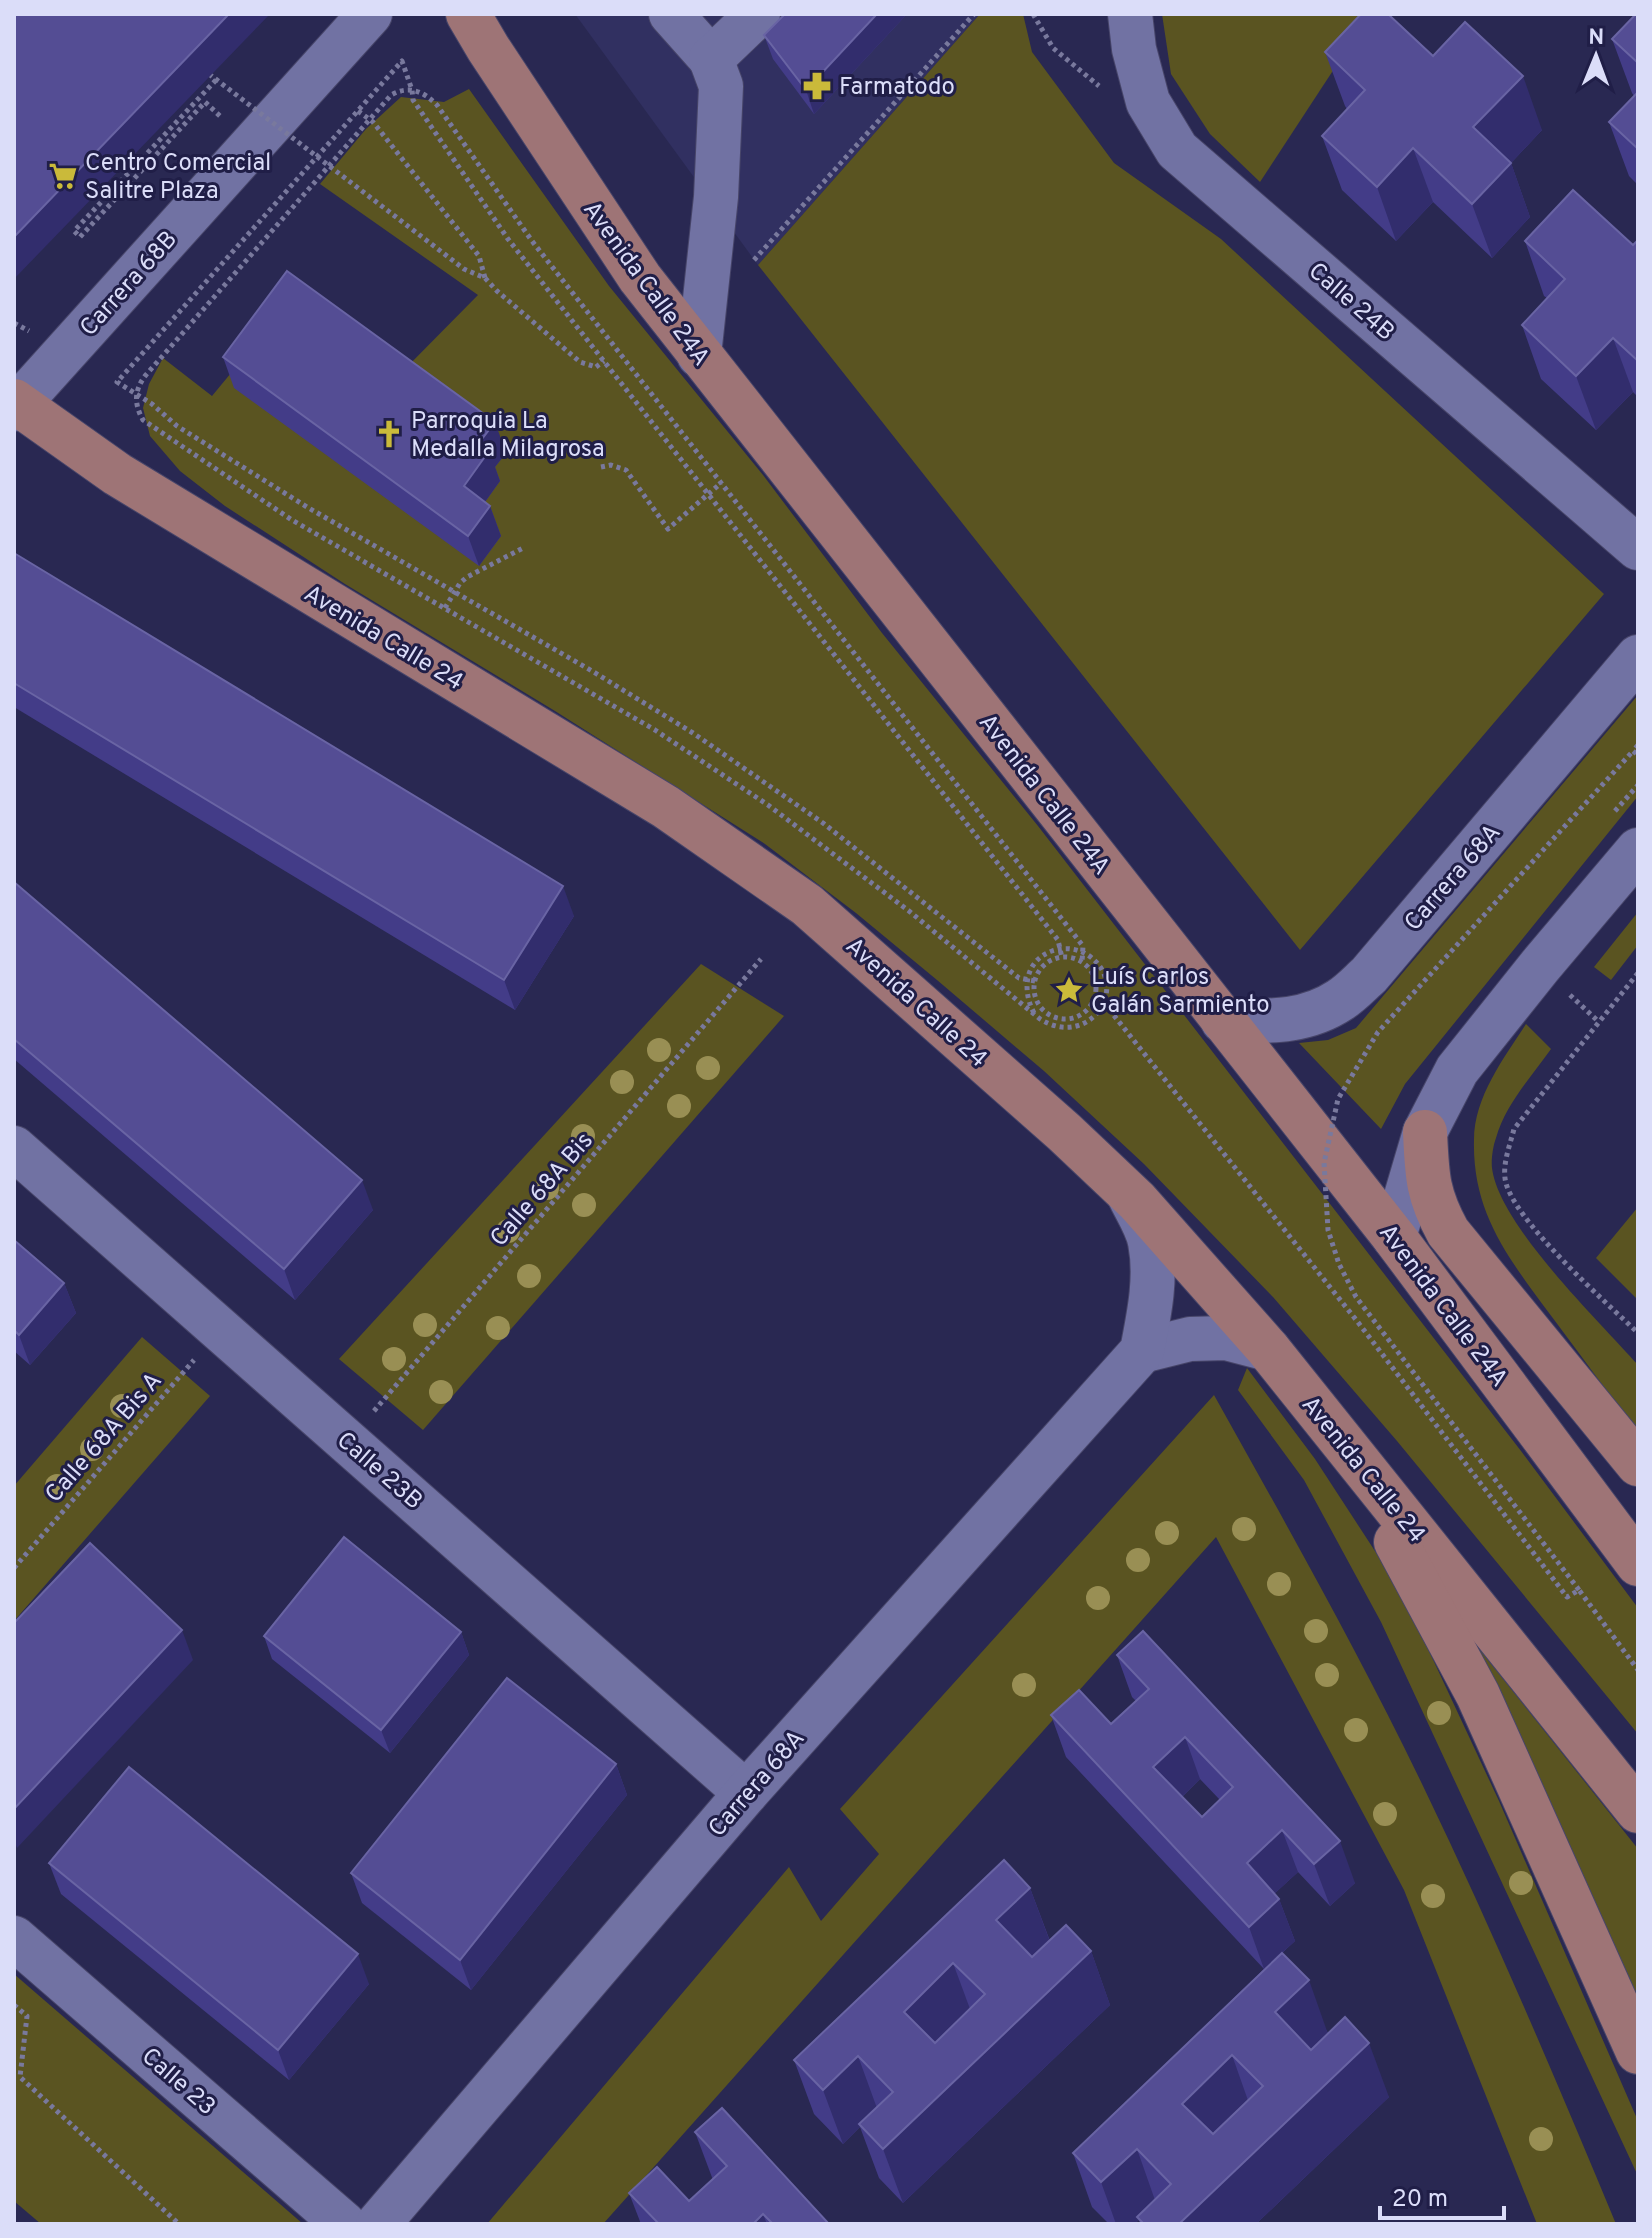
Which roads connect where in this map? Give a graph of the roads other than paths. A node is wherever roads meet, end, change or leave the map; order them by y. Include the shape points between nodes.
1 (370, 14) edge
2 (468, 14) edge
3 (758, 14) edge
4 (1130, 14) edge
5 (694, 30) edge
6 (699, 355) junction
7 (15, 405) edge
8 (1638, 548) edge
9 (1638, 657) edge
10 (1638, 850) edge
11 (1223, 1021) junction
12 (1425, 1132) junction
13 (14, 1148) edge
14 (1129, 1194) junction
15 (1394, 1237) junction
16 (1423, 1275) junction
17 (1268, 1349) junction
18 (1142, 1351) junction
19 (1342, 1441) junction
20 (1638, 1466) edge
21 (1638, 1564) edge
22 (746, 1793) junction
23 (1638, 1811) edge
24 (14, 1938) edge
25 (1638, 2052) edge
26 (344, 2224) edge
27 (378, 2224) edge

1 - 7 street, Carrera 68B
2 - 6 main road, Avenida Calle 24A via 588,204
3 - 5 street
4 - 8 street, Calle 24B via 1148,102 1177,150
5 - 6 street via 721,86 716,197
6 - 11 main road, Avenida Calle 24A
7 - 14 main road, Avenida Calle 24 via 117,474 666,807 807,905
9 - 11 street, Carrera 68A via 1369,975 1341,1000 1304,1017
10 - 12 street via 1457,1070
11 - 15 main road, Avenida Calle 24A
12 - 15 street
12 - 20 main road via 1428,1186 1448,1232
13 - 22 street, Calle 23B
14 - 17 main road, Avenida Calle 24
14 - 18 street via 1149,1240 1152,1271
15 - 16 main road, Avenida Calle 24A
16 - 20 main road
16 - 21 main road, Avenida Calle 24A
17 - 18 street via 1226,1338 1190,1339
17 - 19 main road, Avenida Calle 24
18 - 22 street, Carrera 68A
19 - 23 main road, Avenida Calle 24
19 - 25 main road via 1478,1695
22 - 27 street, Carrera 68A
24 - 26 street, Calle 23

